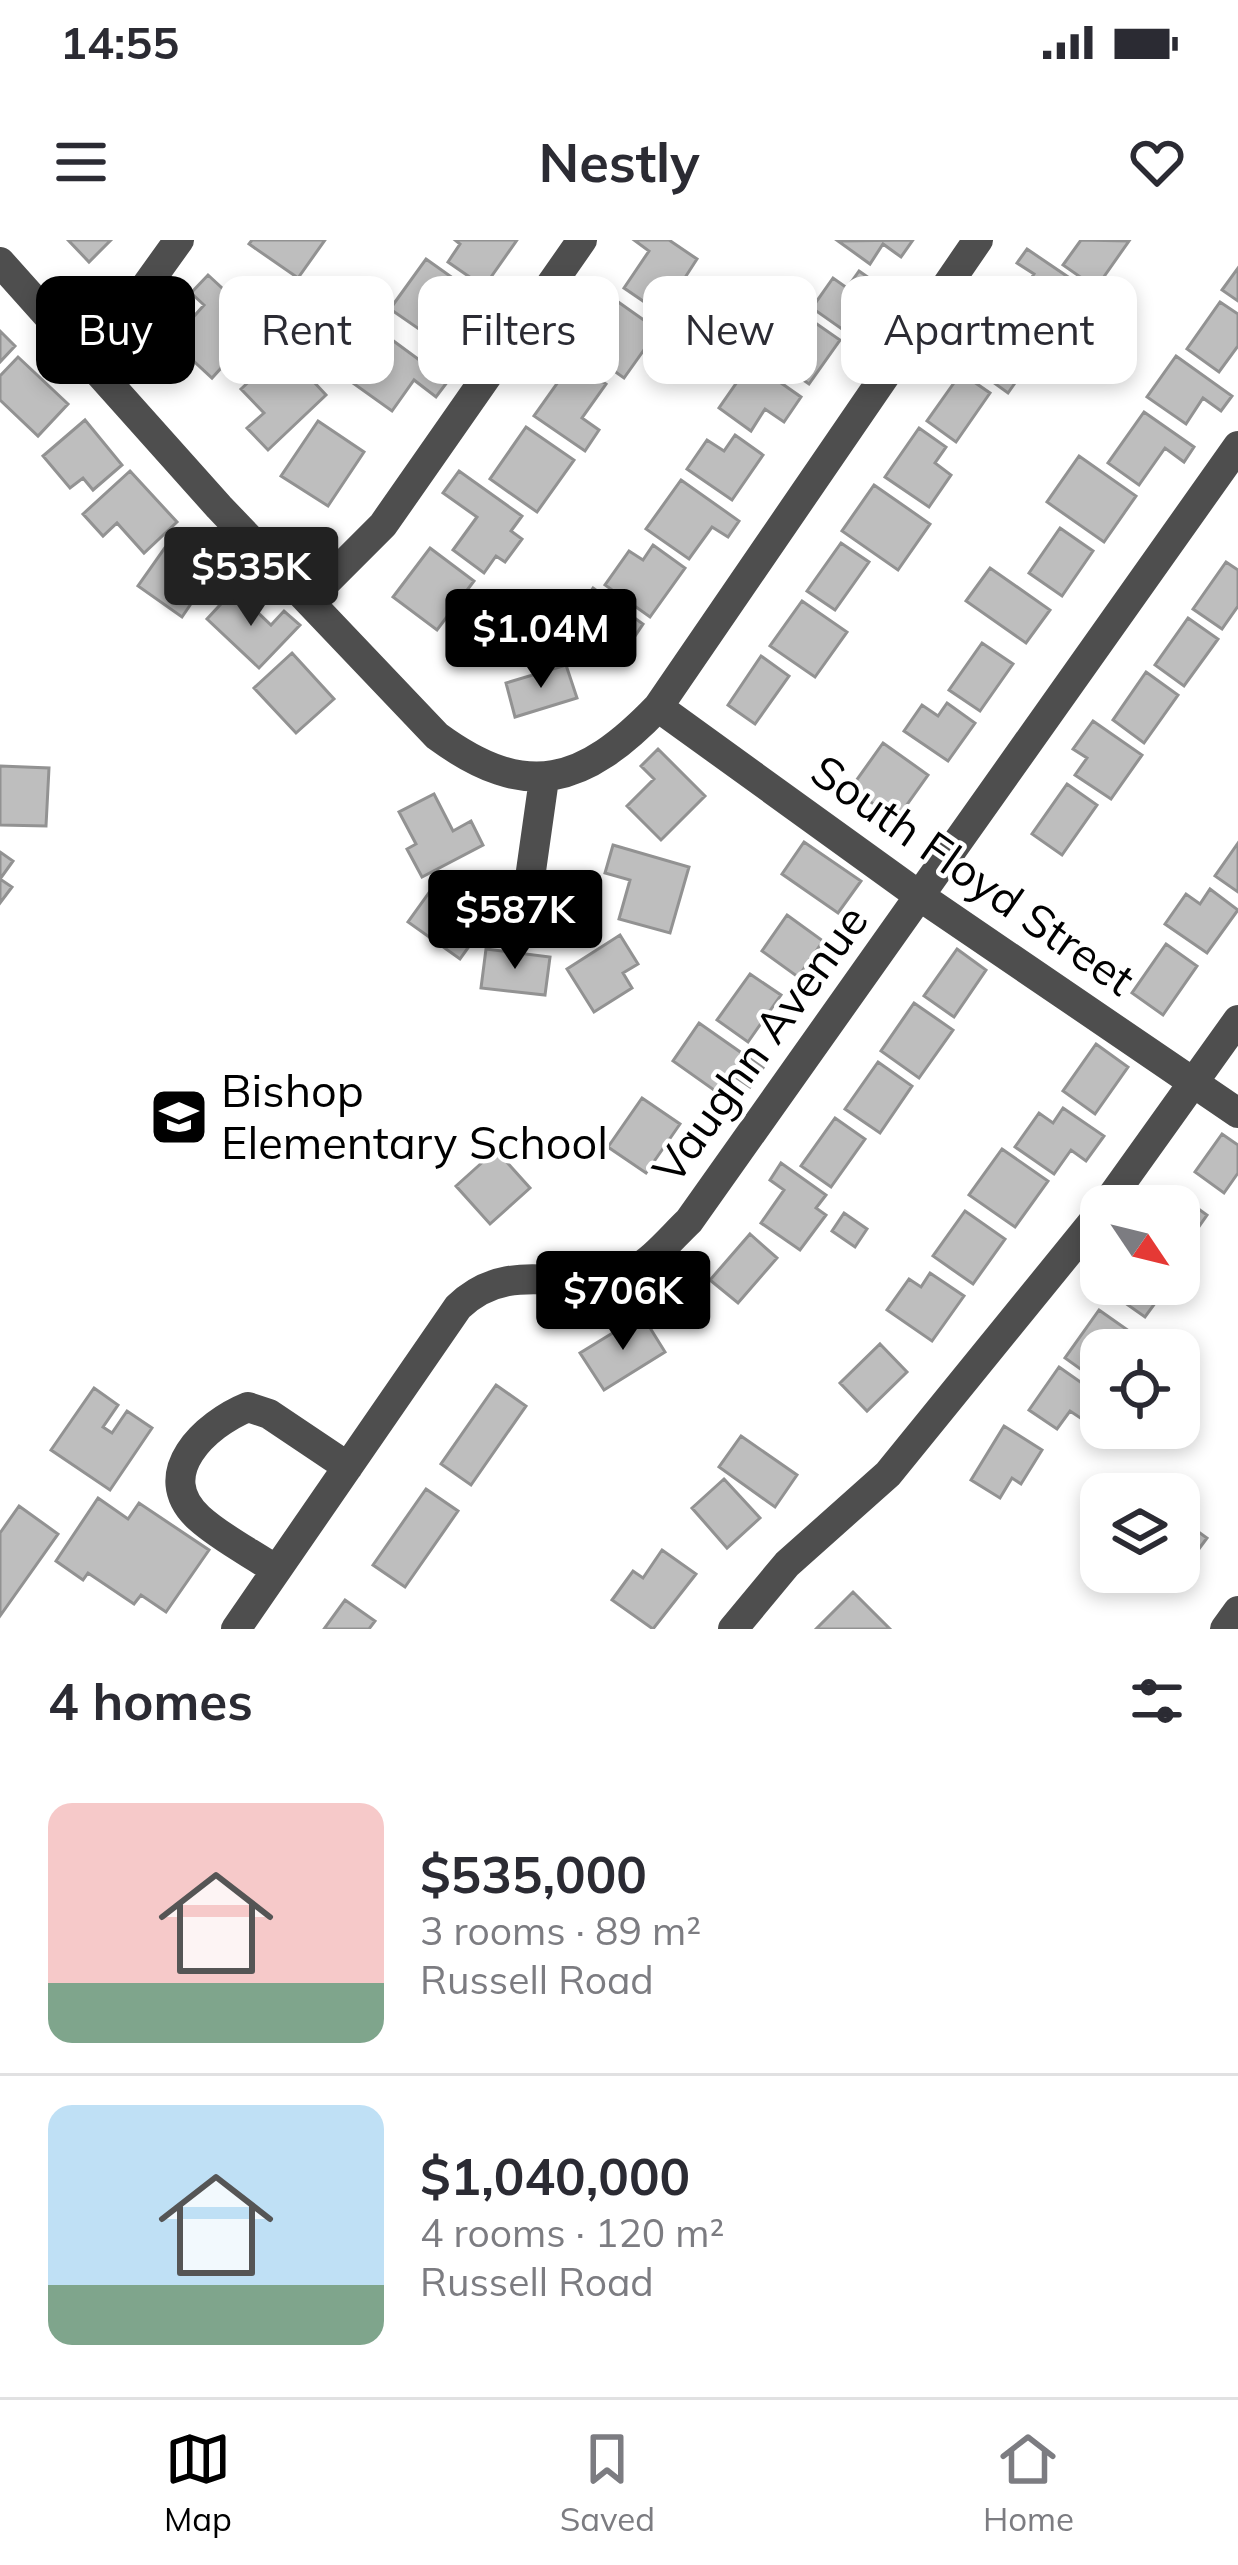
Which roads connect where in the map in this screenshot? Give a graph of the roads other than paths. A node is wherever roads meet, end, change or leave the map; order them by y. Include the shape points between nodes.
1 (179, 240) edge
2 (582, 240) edge
3 (978, 240) edge
4 (0, 262) edge
5 (153, 276) edge
6 (36, 303) edge
7 (108, 384) edge
8 (1238, 446) edge
9 (308, 600) junction
10 (658, 707) junction
11 (544, 779) junction
12 (529, 885) dead end
13 (921, 897) junction
14 (1238, 1020) edge
15 (1195, 1083) junction
16 (1238, 1113) edge
17 (1121, 1185) edge
18 (1080, 1238) edge
19 (348, 1466) junction
20 (276, 1570) junction
21 (1238, 1611) edge
22 (236, 1629) edge
23 (733, 1629) edge
24 (1225, 1629) edge

1 - 5 street
2 - 9 street via 383,525
3 - 10 street
4 - 6 street
7 - 9 street
8 - 13 street, Vaughn Avenue
9 - 11 street via 437,736 473,763
10 - 11 street via 596,762
10 - 13 street, South Floyd Street
11 - 12 street
13 - 15 street, South Floyd Street
13 - 19 street, Vaughn Avenue via 689,1221 635,1270 479,1287
14 - 15 street
15 - 16 street, South Floyd Street
15 - 17 street
18 - 23 street via 954,1400 874,1488 787,1564
19 - 20 street, Vaughn Avenue
19 - 20 street via 248,1407 200,1434 179,1485 189,1506
20 - 22 street, Vaughn Avenue
21 - 24 street

